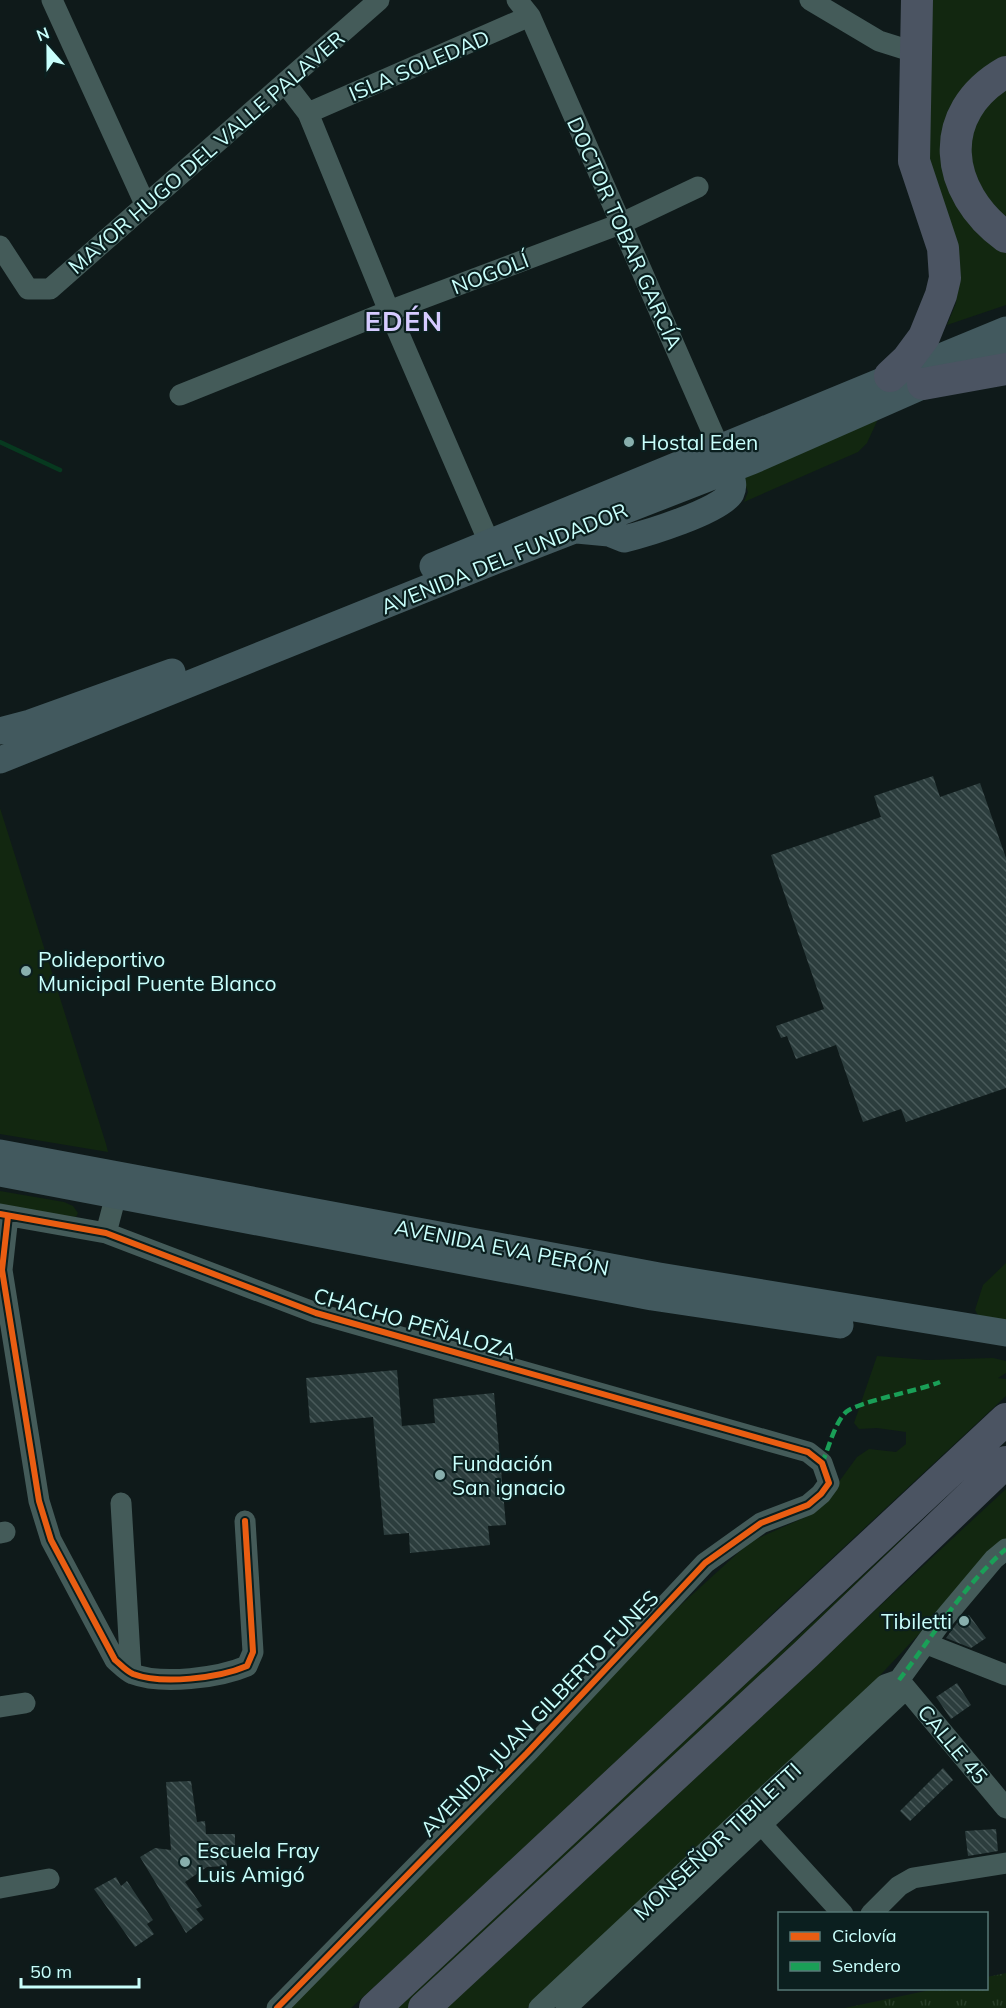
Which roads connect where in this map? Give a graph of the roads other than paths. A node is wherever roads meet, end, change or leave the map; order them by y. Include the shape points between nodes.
1 (52, 0) edge
2 (379, 0) edge
3 (810, 0) edge
4 (917, 0) edge
5 (524, 8) edge
6 (914, 52) junction
7 (1006, 72) edge
8 (285, 83) junction
9 (308, 113) junction
10 (698, 188) dead end
11 (145, 204) junction
12 (620, 224) junction
13 (1006, 237) edge
14 (0, 246) edge
15 (389, 311) junction
16 (1006, 330) edge
17 (1006, 350) edge
18 (1006, 369) edge
19 (890, 376) junction
20 (923, 384) junction
21 (180, 395) dead end
22 (724, 459) junction
23 (493, 551) junction
24 (0, 731) edge
25 (0, 760) edge
26 (0, 1153) edge
27 (0, 1173) edge
28 (116, 1195) junction
29 (4, 1215) edge
30 (106, 1233) junction
31 (1006, 1333) edge
32 (1006, 1350) edge
33 (1006, 1419) edge
34 (1006, 1462) edge
35 (822, 1463) joint
36 (121, 1503) dead end
37 (245, 1521) dead end
38 (1006, 1549) edge
39 (927, 1644) junction
40 (131, 1673) junction
41 (1006, 1675) edge
42 (899, 1680) junction
43 (25, 1703) dead end
44 (0, 1707) edge
45 (1006, 1808) edge
46 (755, 1817) junction
47 (1006, 1863) edge
48 (49, 1879) dead end
49 (0, 1888) edge
50 (841, 1912) edge
51 (873, 1912) edge
52 (277, 2008) edge
53 (375, 2008) edge
54 (424, 2008) edge
55 (539, 2008) edge
56 (566, 2008) edge

1 - 11 street
2 - 8 street, MAYOR HUGO DEL VALLE PALAVER
3 - 6 street via 879,41
4 - 6 highway
5 - 9 street, ISLA SOLEDAD
5 - 12 street, DOCTOR TOBAR GARCÍA
6 - 19 highway via 914,161 943,248 945,278 924,337
7 - 13 highway via 972,99 956,136 962,181 972,205
8 - 9 street
8 - 11 street, MAYOR HUGO DEL VALLE PALAVER
9 - 15 street
10 - 12 street, NOGOLÍ
11 - 14 street, MAYOR HUGO DEL VALLE PALAVER via 50,289 28,289
12 - 15 street, NOGOLÍ
12 - 22 street, DOCTOR TOBAR GARCÍA
15 - 21 street, NOGOLÍ
15 - 23 street
16 - 19 main road, AVENIDA DEL FUNDADOR
17 - 20 main road, AVENIDA DEL FUNDADOR
18 - 20 highway
19 - 22 main road, AVENIDA DEL FUNDADOR
20 - 22 main road, AVENIDA DEL FUNDADOR
22 - 23 main road, AVENIDA DEL FUNDADOR
22 - 23 main road, AVENIDA DEL FUNDADOR via 573,530
23 - 24 main road, AVENIDA DEL FUNDADOR via 209,659
23 - 25 main road, AVENIDA DEL FUNDADOR
26 - 31 main road, AVENIDA EVA PERÓN via 658,1276
27 - 28 main road, AVENIDA EVA PERÓN
28 - 30 street
28 - 32 main road, AVENIDA EVA PERÓN via 652,1297
29 - 30 street, CHACHO PEÑALOZA
29 - 40 street via 2,1270 39,1501 51,1540 115,1660
30 - 35 street, CHACHO PEÑALOZA via 316,1313 808,1452
33 - 53 highway
34 - 54 highway via 806,1654
35 - 52 street, AVENIDA JUAN GILBERTO FUNES via 830,1483 822,1494 808,1505 761,1523 705,1563 528,1753
36 - 40 street
37 - 40 street via 253,1652 247,1666 229,1673 157,1680
38 - 39 street, MONSEÑOR TIBILETTI via 941,1622
39 - 41 street
39 - 42 street, MONSEÑOR TIBILETTI
42 - 45 street, CALLE 45
42 - 46 street, MONSEÑOR TIBILETTI via 898,1696
43 - 44 street
46 - 50 street
46 - 55 street, MONSEÑOR TIBILETTI
46 - 56 street, MONSEÑOR TIBILETTI
47 - 51 street via 913,1878
48 - 49 street

